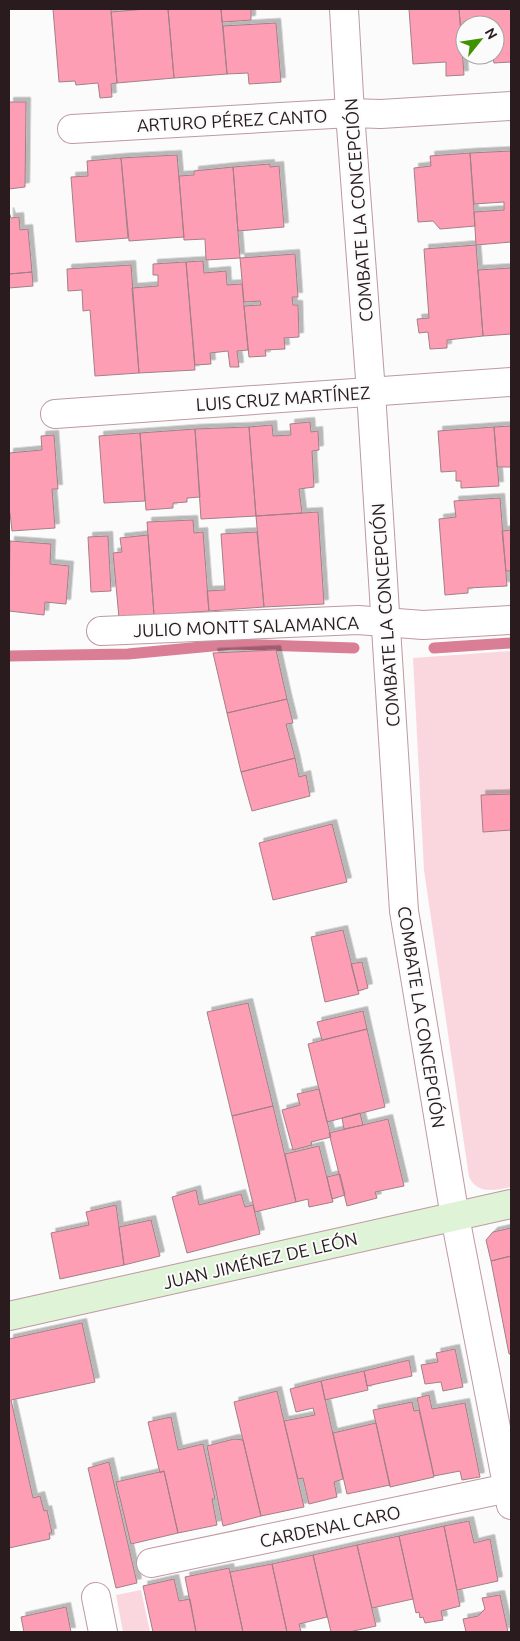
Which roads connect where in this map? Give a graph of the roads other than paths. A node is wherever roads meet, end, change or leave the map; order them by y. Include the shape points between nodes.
1 (344, 9) edge
2 (511, 106) edge
3 (350, 112) junction
4 (72, 129) dead end
5 (511, 382) edge
6 (371, 392) junction
7 (55, 414) dead end
8 (511, 620) edge
9 (385, 622) junction
10 (101, 631) dead end
11 (511, 1204) edge
12 (455, 1217) junction
13 (9, 1316) edge
14 (510, 1497) edge
15 (151, 1563) dead end
16 (96, 1597) dead end
17 (103, 1632) edge

1 - 3 street, COMBATE LA CONCEPCIÓN
2 - 3 street, ARTURO PÉREZ CANTO via 381,114
3 - 4 street, ARTURO PÉREZ CANTO
3 - 6 street, COMBATE LA CONCEPCIÓN
5 - 6 street, LUIS CRUZ MARTÍNEZ
6 - 7 street, LUIS CRUZ MARTÍNEZ
6 - 9 street, COMBATE LA CONCEPCIÓN
8 - 9 street, JULIO MONTT SALAMANCA via 423,625
9 - 10 street, JULIO MONTT SALAMANCA via 358,620
9 - 12 street, COMBATE LA CONCEPCIÓN via 404,911
11 - 12 main road, JUAN JIMÉNEZ DE LEÓN
12 - 13 main road, JUAN JIMÉNEZ DE LEÓN
12 - 14 street, CARDENAL CARO
14 - 15 street, CARDENAL CARO
16 - 17 street

